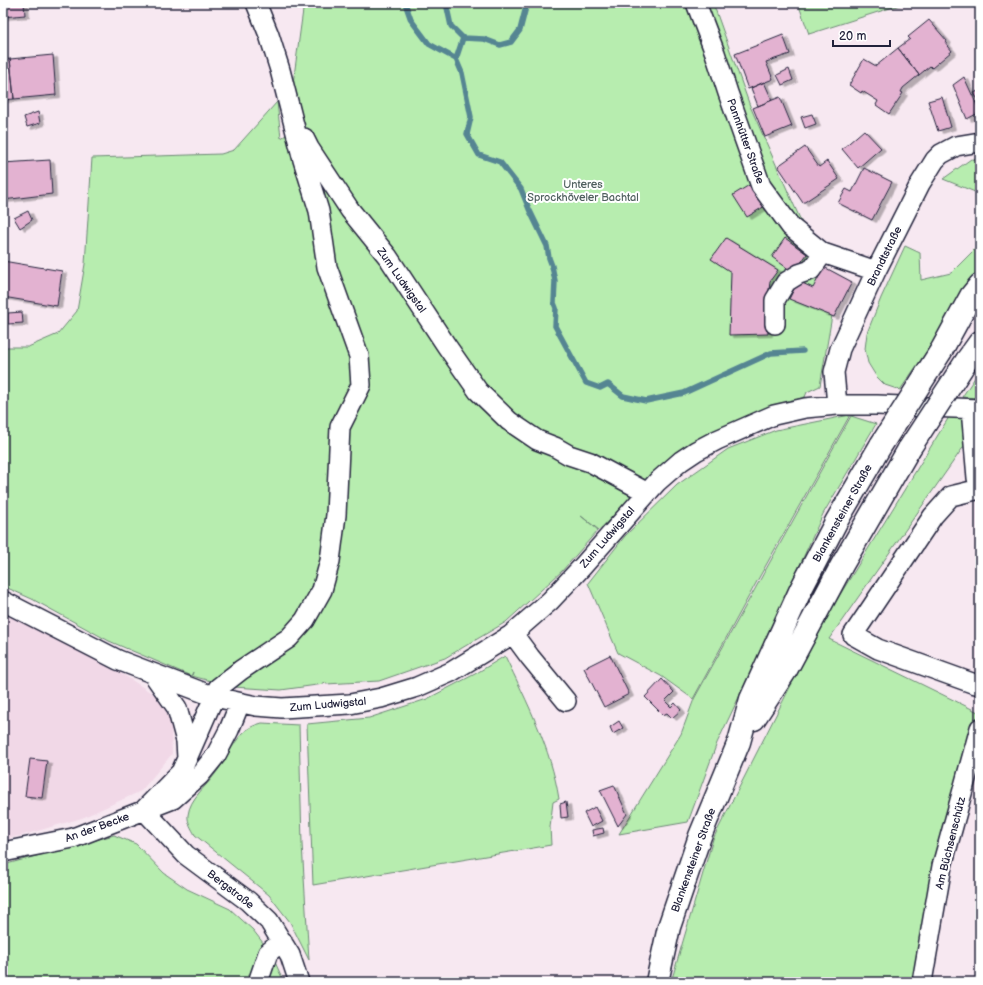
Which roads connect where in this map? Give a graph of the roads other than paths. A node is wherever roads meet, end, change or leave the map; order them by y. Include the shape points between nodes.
1 (256, 3) edge
2 (696, 3) edge
3 (287, 101) junction
4 (980, 142) edge
5 (823, 253) junction
6 (876, 271) junction
7 (980, 285) edge
8 (980, 304) edge
9 (775, 324) dead end
10 (980, 342) edge
11 (941, 351) junction
12 (837, 405) junction
13 (975, 409) edge
14 (980, 489) edge
15 (646, 492) junction
16 (3, 601) edge
17 (513, 634) junction
18 (153, 674) junction
19 (980, 685) edge
20 (215, 698) junction
21 (566, 701) dead end
22 (240, 703) junction
23 (980, 728) edge
24 (739, 742) junction
25 (186, 759) junction
26 (144, 810) junction
27 (3, 852) edge
28 (282, 941) junction
29 (258, 982) edge
30 (299, 982) edge
31 (657, 982) edge
32 (922, 982) edge

1 - 3 street via 269,35
2 - 5 street, Pannhütter Straße via 761,186 791,227
3 - 15 street, Zum Ludwigstal via 309,148 350,210 388,257 478,391 509,421 537,440 590,462
3 - 20 street, An der Becke via 319,211 327,267 358,356 362,385 340,427 336,515 330,561 322,590 305,620 289,638 218,688
4 - 6 street, Brandtstraße via 956,146 935,160
5 - 6 street, Pannhütter Straße
5 - 9 street via 811,270 786,282 776,300
6 - 12 street, Brandtstraße via 840,348 834,372
7 - 11 main road via 971,296
8 - 11 main road, Blankensteiner Straße
10 - 24 main road, Blankensteiner Straße, bridge via 909,449 842,565 786,670
11 - 24 main road, Blankensteiner Straße, bridge via 881,445 800,589 751,699
12 - 13 street, Zum Ludwigstal
12 - 15 street, Zum Ludwigstal via 805,408 774,415 717,440 696,451
13 - 14 street via 977,478
14 - 19 street via 951,496 932,516 853,635 878,649
15 - 17 street, Zum Ludwigstal via 582,567 550,601
16 - 18 street, Zum Ludwigstal via 118,660
17 - 21 street
17 - 22 street, Zum Ludwigstal via 451,672 417,687 381,698 350,704 282,708
18 - 20 street, Zum Ludwigstal
18 - 25 street via 177,708 186,742
20 - 22 street, Zum Ludwigstal
20 - 25 street, An der Becke
22 - 26 street, An der Becke via 216,755 199,776 173,799
23 - 32 street, Am Büchsenschütz via 942,866
24 - 31 main road, Blankensteiner Straße via 696,850 670,928
25 - 26 street, An der Becke via 181,772
26 - 27 street, An der Becke via 73,838
26 - 28 street, Bergstraße via 186,855 269,921
28 - 29 street via 268,953
28 - 30 street, Bergstraße via 290,955

